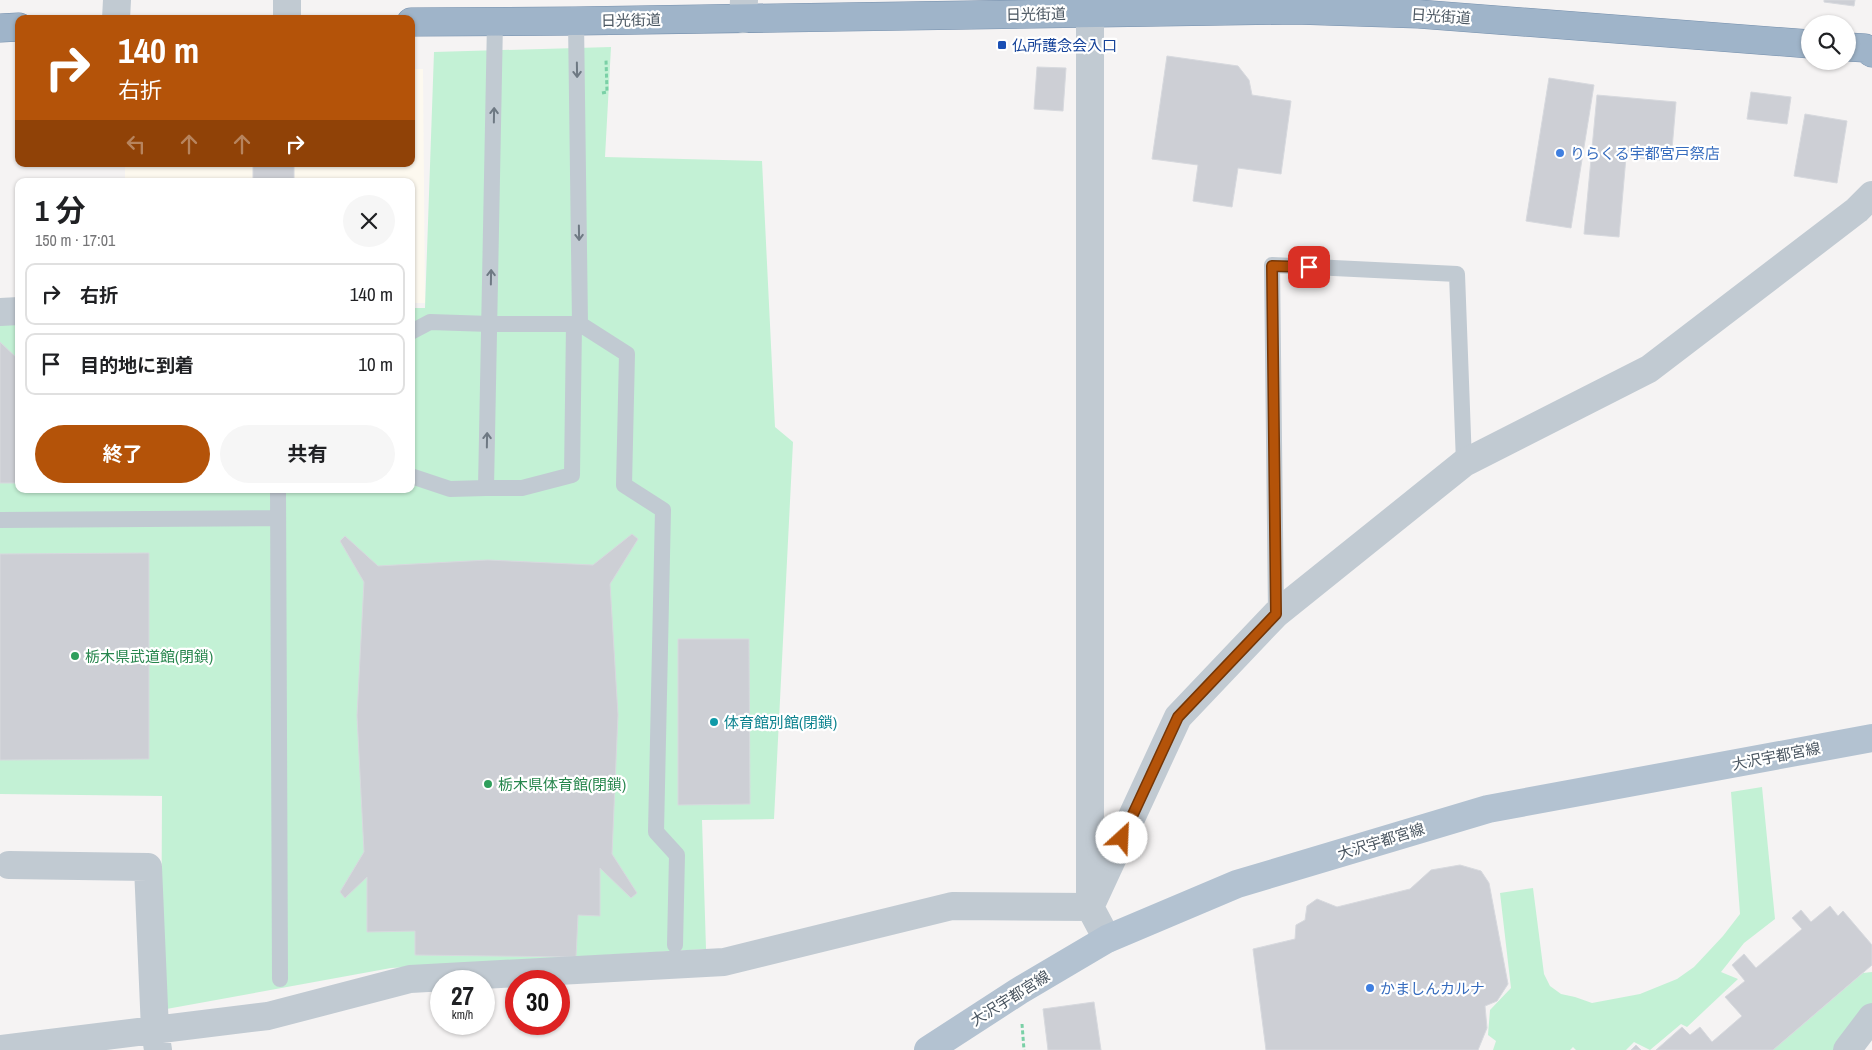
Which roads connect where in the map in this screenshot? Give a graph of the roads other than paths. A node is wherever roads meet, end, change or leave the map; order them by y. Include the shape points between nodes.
1 (116, 0) edge
2 (287, 0) edge
3 (743, 9) edge
4 (1090, 13) junction
5 (116, 15) edge
6 (287, 15) edge
7 (576, 21) junction
8 (415, 22) edge
9 (495, 22) junction
10 (15, 27) edge
11 (0, 28) edge
12 (1801, 43) edge
13 (1872, 195) edge
14 (15, 311) edge
15 (0, 312) edge
16 (490, 324) junction
17 (577, 324) junction
18 (415, 330) edge
19 (1464, 463) junction
20 (415, 477) edge
21 (486, 488) junction
22 (278, 493) edge
23 (278, 518) junction
24 (0, 520) edge
25 (1276, 614) junction
26 (1872, 738) edge
27 (9, 865) dead end
28 (1090, 907) junction
29 (1107, 939) junction
30 (675, 945) dead end
31 (280, 979) dead end
32 (1872, 1017) edge
33 (156, 1040) edge
34 (0, 1048) edge
35 (928, 1050) edge
36 (1847, 1050) edge

1 - 5 street
2 - 6 street
3 - 4 highway, 日光街道
3 - 7 highway, 日光街道
4 - 12 highway, 日光街道 via 1295,10 1419,14
4 - 28 street
7 - 9 highway, 日光街道
7 -> 17 lane
8 - 9 highway, 日光街道
16 -> 9 lane
10 - 11 highway
13 - 19 street via 1857,210 1649,370
14 - 15 street
16 - 17 lane
16 - 18 lane via 430,322
21 -> 16 lane
17 - 21 lane via 572,475 522,488
17 - 30 lane via 627,354 624,485 663,510 656,832 677,855
19 - 25 street
19 - 25 lane via 1457,274 1272,266
20 - 21 lane via 450,488
22 - 23 lane
23 - 24 lane
23 - 31 lane
25 - 28 street via 1178,717
26 - 29 main road, 大沢宇都宮線 via 1488,810 1237,884
27 - 33 street via 148,866
28 - 29 street
28 - 33 street via 952,906 724,962 410,979 268,1016
29 - 35 main road, 大沢宇都宮線
32 - 36 street
33 - 34 street

